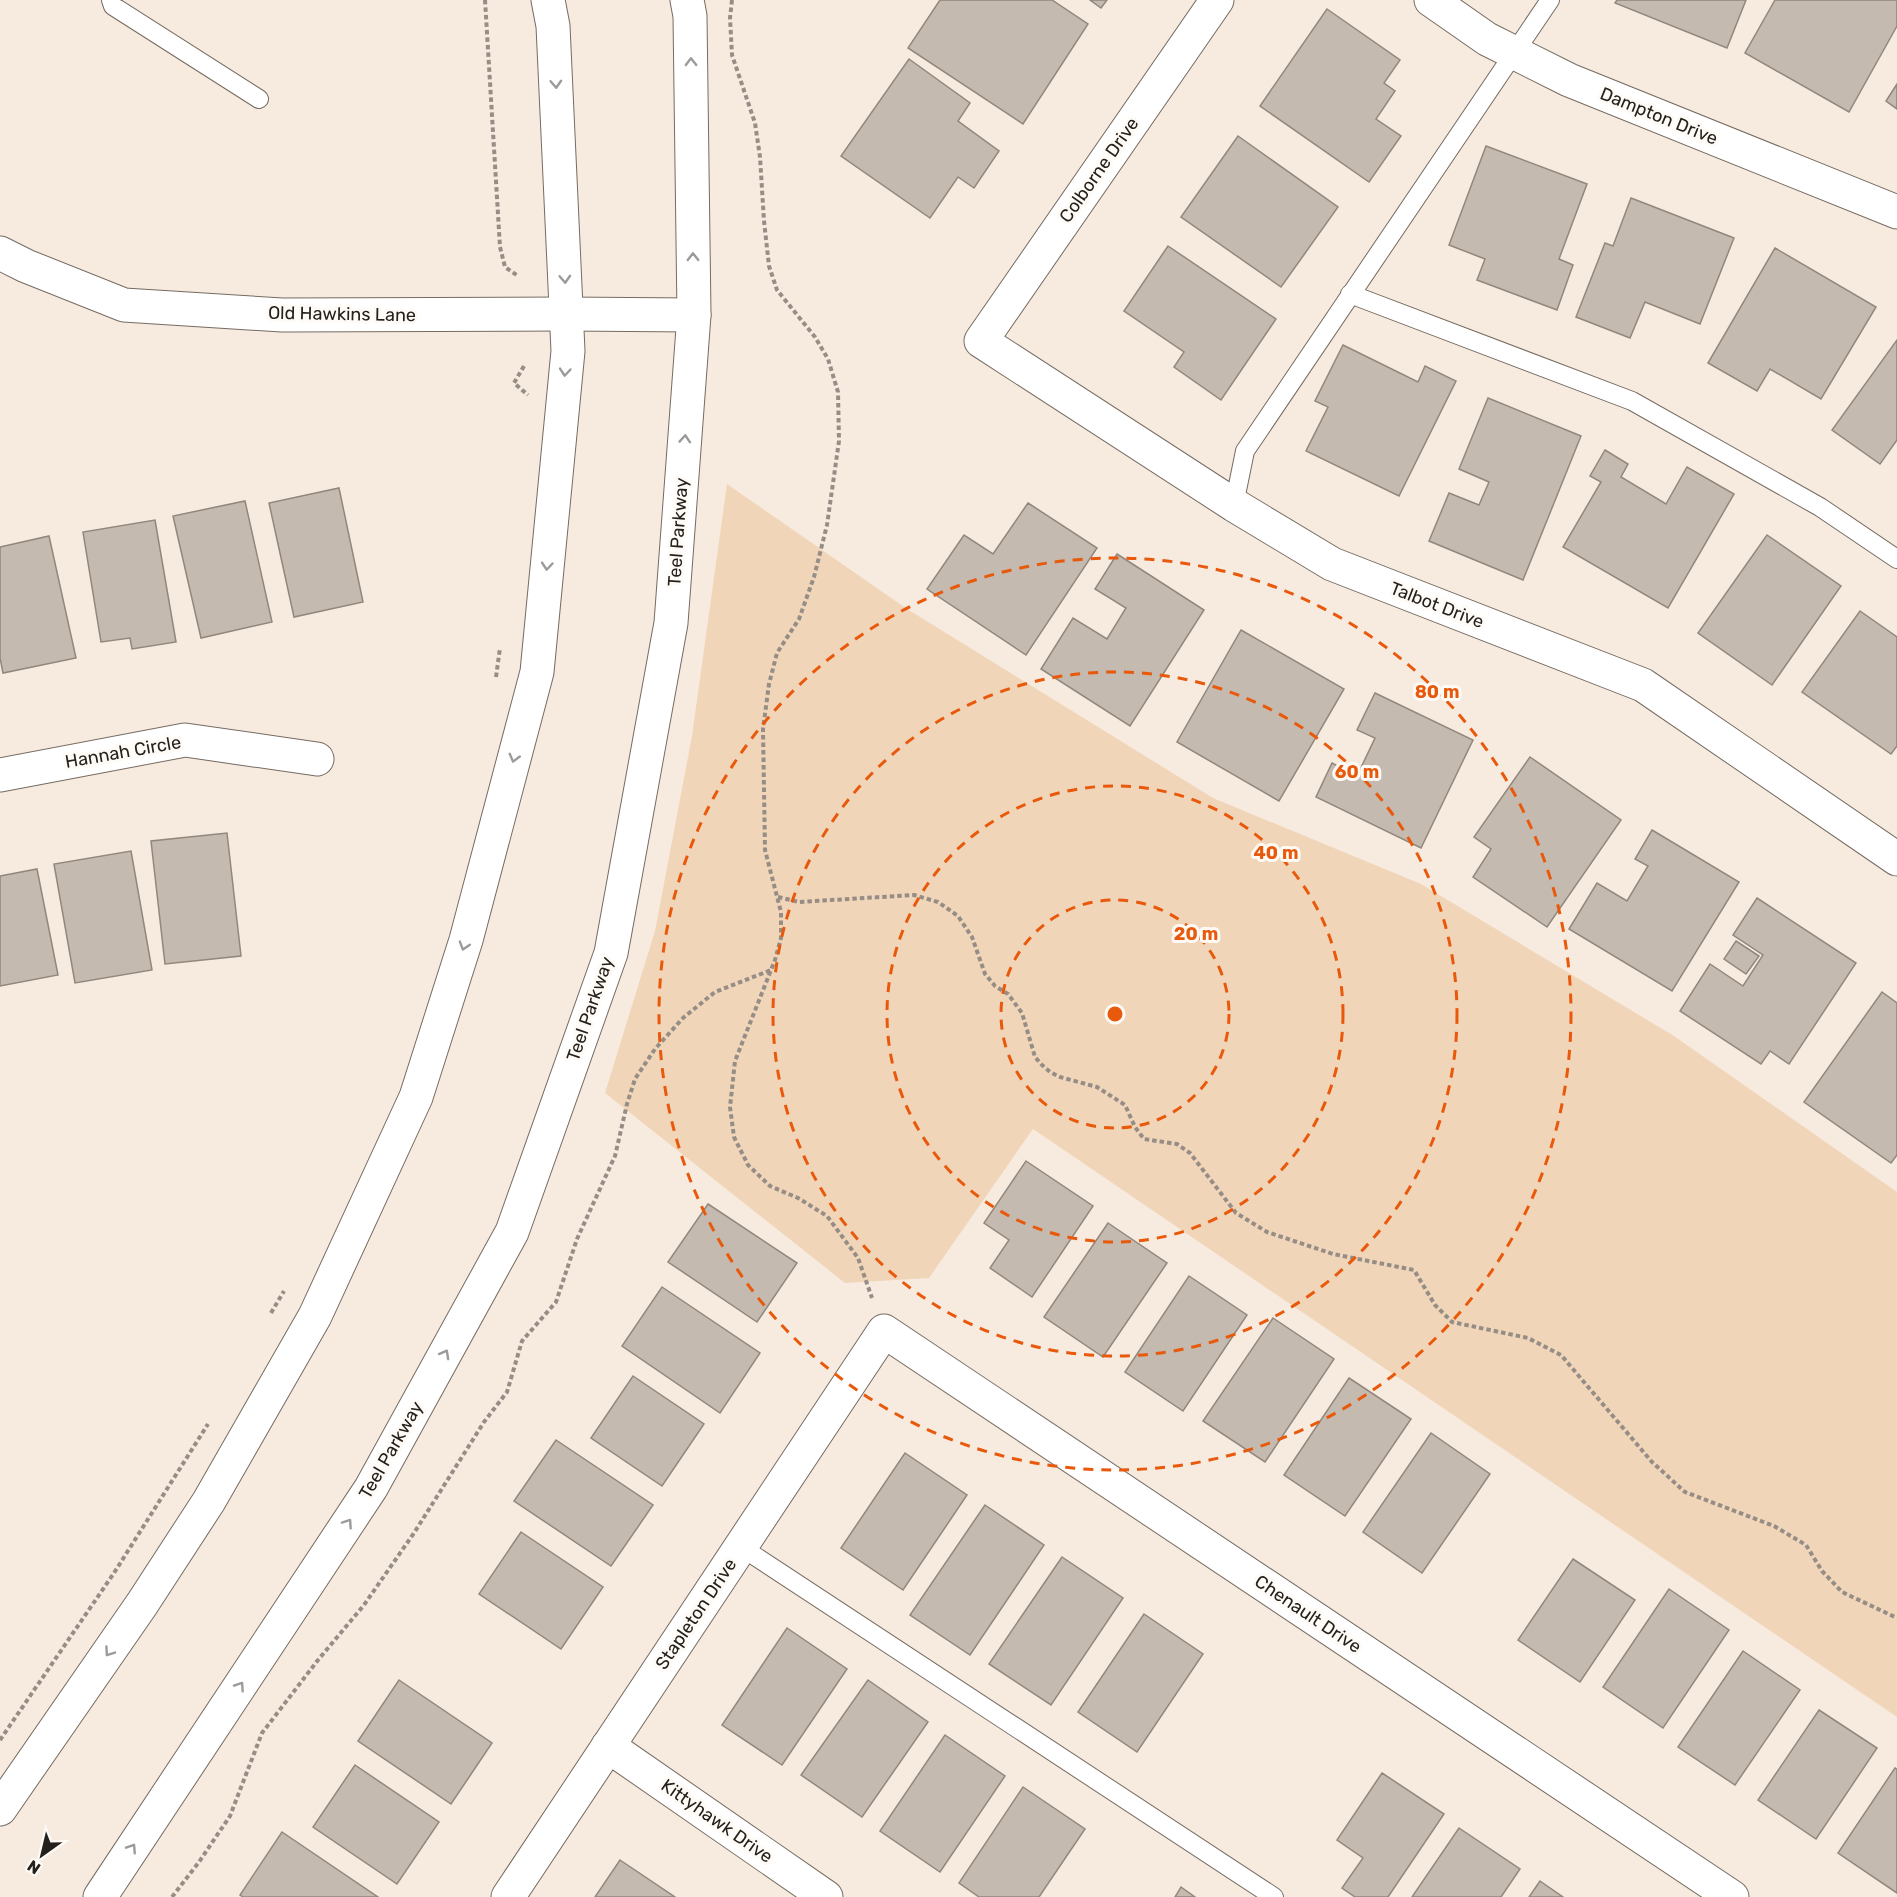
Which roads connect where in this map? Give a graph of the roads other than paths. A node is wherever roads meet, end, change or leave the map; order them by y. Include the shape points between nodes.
1 (111, 0) edge
2 (548, 0) edge
3 (687, 0) edge
4 (1217, 0) edge
5 (1431, 0) edge
6 (1550, 0) edge
7 (1514, 52) junction
8 (259, 99) dead end
9 (1897, 212) edge
10 (0, 253) edge
11 (1350, 294) junction
12 (566, 314) junction
13 (694, 315) junction
14 (981, 341) joint
15 (1234, 505) junction
16 (1897, 559) edge
17 (317, 759) dead end
18 (0, 775) edge
19 (1897, 859) edge
20 (884, 1331) joint
21 (741, 1547) junction
22 (608, 1746) junction
23 (0, 1809) edge
24 (100, 1897) edge
25 (508, 1897) edge
26 (826, 1897) edge
27 (1274, 1897) edge
28 (1732, 1897) edge

1 - 8 lane via 113,6
2 -> 12 street via 553,26
13 -> 3 street, Teel Parkway
4 - 14 street, Colborne Drive
5 - 7 street, Dampton Drive via 1487,39
6 - 7 lane
7 - 9 street, Dampton Drive via 1569,80
7 - 11 lane
10 - 12 street, Old Hawkins Lane via 124,304 282,315
11 - 15 lane via 1245,451
11 - 16 lane via 1632,401 1820,507
12 - 13 street, Old Hawkins Lane
12 -> 23 street via 568,351 537,672 466,940 416,1097 315,1316 209,1501
24 -> 13 street, Teel Parkway via 371,1488 512,1232 611,953 671,623
14 - 15 street, Talbot Drive
15 - 19 street, Talbot Drive via 1332,564 1644,685
17 - 18 street, Hannah Circle via 185,740
20 - 21 street, Stapleton Drive
20 - 28 street, Chenault Drive
21 - 22 street, Stapleton Drive
21 - 27 lane
22 - 25 street, Stapleton Drive
22 - 26 street, Kittyhawk Drive

